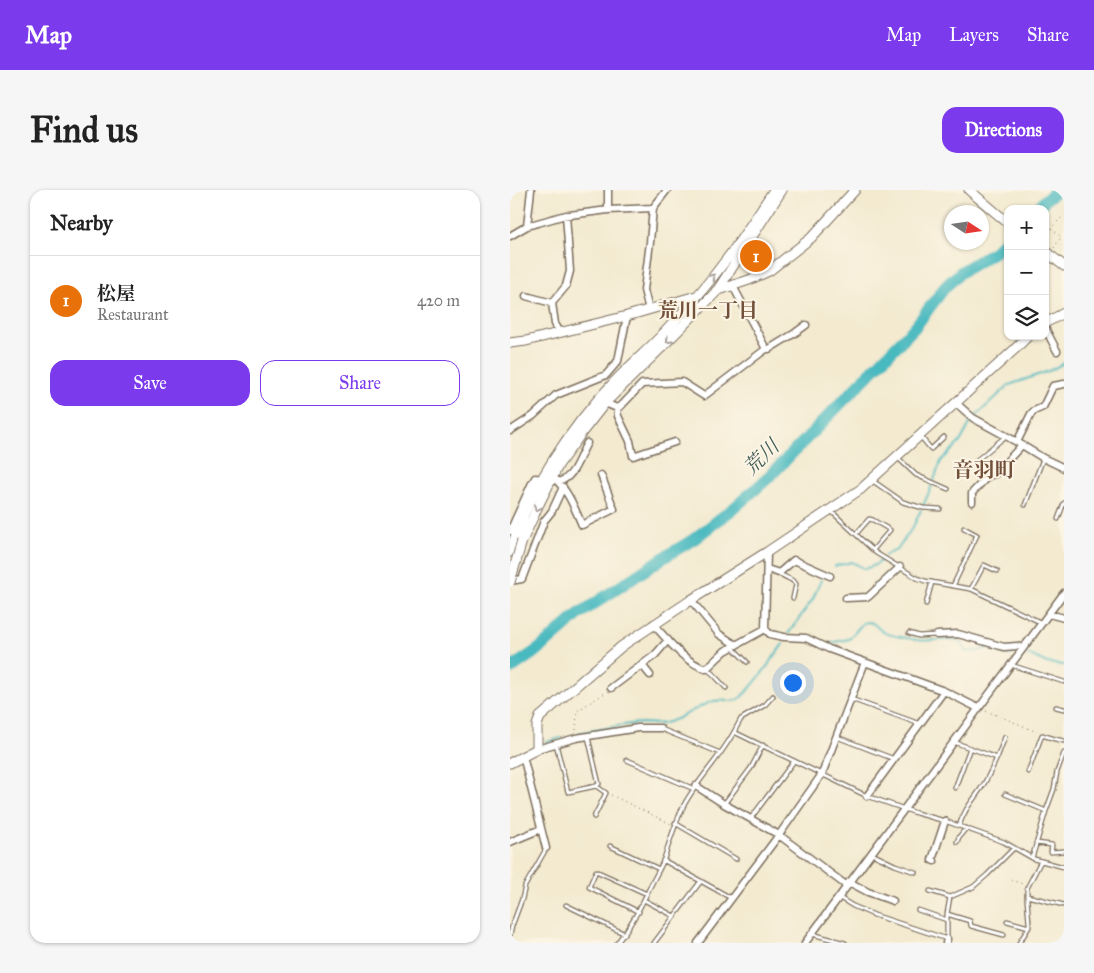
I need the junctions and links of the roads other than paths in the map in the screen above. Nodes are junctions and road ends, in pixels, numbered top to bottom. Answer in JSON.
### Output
{"nodes":[{"id":1,"x":531,"y":190,"type":"edge"},
{"id":2,"x":608,"y":190,"type":"edge"},
{"id":3,"x":667,"y":190,"type":"edge"},
{"id":4,"x":774,"y":190,"type":"edge"},
{"id":5,"x":782,"y":190,"type":"edge"},
{"id":6,"x":856,"y":190,"type":"edge"},
{"id":7,"x":971,"y":191,"type":"edge"},
{"id":8,"x":653,"y":208,"type":"junction"},
{"id":9,"x":608,"y":210,"type":"junction"},
{"id":10,"x":566,"y":215,"type":"junction"},
{"id":11,"x":1004,"y":219,"type":"edge"},
{"id":12,"x":527,"y":226,"type":"junction"},
{"id":13,"x":510,"y":228,"type":"edge"},
{"id":14,"x":517,"y":232,"type":"junction"},
{"id":15,"x":510,"y":236,"type":"edge"},
{"id":16,"x":1049,"y":254,"type":"edge"},
{"id":17,"x":1064,"y":266,"type":"edge"},
{"id":18,"x":733,"y":286,"type":"junction"},
{"id":19,"x":717,"y":291,"type":"junction"},
{"id":20,"x":526,"y":296,"type":"dead end"},
{"id":21,"x":697,"y":296,"type":"junction"},
{"id":22,"x":552,"y":303,"type":"junction"},
{"id":23,"x":648,"y":310,"type":"junction"},
{"id":24,"x":1064,"y":312,"type":"edge"},
{"id":25,"x":627,"y":316,"type":"junction"},
{"id":26,"x":1049,"y":321,"type":"edge"},
{"id":27,"x":806,"y":326,"type":"dead end"},
{"id":28,"x":560,"y":332,"type":"junction"},
{"id":29,"x":1049,"y":336,"type":"edge"},
{"id":30,"x":1024,"y":340,"type":"edge"},
{"id":31,"x":510,"y":343,"type":"edge"},
{"id":32,"x":766,"y":349,"type":"junction"},
{"id":33,"x":1057,"y":351,"type":"dead end"},
{"id":34,"x":607,"y":374,"type":"junction"},
{"id":35,"x":614,"y":382,"type":"junction"},
{"id":36,"x":1064,"y":384,"type":"edge"},
{"id":37,"x":605,"y":403,"type":"junction"},
{"id":38,"x":956,"y":403,"type":"junction"},
{"id":39,"x":617,"y":408,"type":"junction"},
{"id":40,"x":510,"y":431,"type":"edge"},
{"id":41,"x":920,"y":435,"type":"junction"},
{"id":42,"x":1006,"y":436,"type":"junction"},
{"id":43,"x":944,"y":437,"type":"dead end"},
{"id":44,"x":675,"y":442,"type":"dead end"},
{"id":45,"x":587,"y":443,"type":"dead end"},
{"id":46,"x":1020,"y":443,"type":"junction"},
{"id":47,"x":897,"y":456,"type":"junction"},
{"id":48,"x":1043,"y":458,"type":"junction"},
{"id":49,"x":1064,"y":468,"type":"edge"},
{"id":50,"x":961,"y":473,"type":"dead end"},
{"id":51,"x":600,"y":475,"type":"dead end"},
{"id":52,"x":870,"y":480,"type":"junction"},
{"id":53,"x":558,"y":482,"type":"junction"},
{"id":54,"x":948,"y":489,"type":"dead end"},
{"id":55,"x":972,"y":502,"type":"dead end"},
{"id":56,"x":1064,"y":503,"type":"edge"},
{"id":57,"x":1024,"y":505,"type":"dead end"},
{"id":58,"x":940,"y":509,"type":"dead end"},
{"id":59,"x":830,"y":510,"type":"junction"},
{"id":60,"x":1058,"y":519,"type":"dead end"},
{"id":61,"x":964,"y":528,"type":"dead end"},
{"id":62,"x":856,"y":534,"type":"junction"},
{"id":63,"x":516,"y":536,"type":"edge"},
{"id":64,"x":873,"y":550,"type":"junction"},
{"id":65,"x":510,"y":552,"type":"edge"},
{"id":66,"x":767,"y":552,"type":"junction"},
{"id":67,"x":900,"y":568,"type":"junction"},
{"id":68,"x":767,"y":569,"type":"junction"},
{"id":69,"x":997,"y":571,"type":"dead end"},
{"id":70,"x":779,"y":573,"type":"junction"},
{"id":71,"x":830,"y":576,"type":"dead end"},
{"id":72,"x":510,"y":582,"type":"edge"},
{"id":73,"x":932,"y":582,"type":"junction"},
{"id":74,"x":953,"y":586,"type":"junction"},
{"id":75,"x":971,"y":589,"type":"junction"},
{"id":76,"x":1064,"y":593,"type":"edge"},
{"id":77,"x":793,"y":598,"type":"dead end"},
{"id":78,"x":846,"y":598,"type":"dead end"},
{"id":79,"x":691,"y":600,"type":"junction"},
{"id":80,"x":926,"y":604,"type":"dead end"},
{"id":81,"x":1049,"y":614,"type":"junction"},
{"id":82,"x":1064,"y":618,"type":"edge"},
{"id":83,"x":1042,"y":623,"type":"junction"},
{"id":84,"x":654,"y":624,"type":"junction"},
{"id":85,"x":765,"y":629,"type":"junction"},
{"id":86,"x":909,"y":633,"type":"dead end"},
{"id":87,"x":937,"y":635,"type":"joint"},
{"id":88,"x":668,"y":640,"type":"junction"},
{"id":89,"x":734,"y":646,"type":"junction"},
{"id":90,"x":1021,"y":652,"type":"junction"},
{"id":91,"x":748,"y":662,"type":"dead end"},
{"id":92,"x":865,"y":662,"type":"junction"},
{"id":93,"x":642,"y":665,"type":"junction"},
{"id":94,"x":1011,"y":665,"type":"junction"},
{"id":95,"x":706,"y":669,"type":"junction"},
{"id":96,"x":650,"y":675,"type":"dead end"},
{"id":97,"x":1064,"y":682,"type":"edge"},
{"id":98,"x":611,"y":688,"type":"road end"},
{"id":99,"x":726,"y":688,"type":"dead end"},
{"id":100,"x":944,"y":691,"type":"junction"},
{"id":101,"x":773,"y":696,"type":"dead end"},
{"id":102,"x":851,"y":699,"type":"junction"},
{"id":103,"x":1056,"y":707,"type":"dead end"},
{"id":104,"x":978,"y":708,"type":"junction"},
{"id":105,"x":1064,"y":710,"type":"edge"},
{"id":106,"x":920,"y":725,"type":"junction"},
{"id":107,"x":660,"y":728,"type":"joint"},
{"id":108,"x":734,"y":732,"type":"junction"},
{"id":109,"x":588,"y":736,"type":"junction"},
{"id":110,"x":836,"y":737,"type":"junction"},
{"id":111,"x":1005,"y":737,"type":"dead end"},
{"id":112,"x":1064,"y":741,"type":"edge"},
{"id":113,"x":953,"y":742,"type":"junction"},
{"id":114,"x":556,"y":744,"type":"junction"},
{"id":115,"x":763,"y":745,"type":"junction"},
{"id":116,"x":970,"y":748,"type":"junction"},
{"id":117,"x":537,"y":749,"type":"junction"},
{"id":118,"x":720,"y":753,"type":"junction"},
{"id":119,"x":1064,"y":753,"type":"edge"},
{"id":120,"x":523,"y":756,"type":"junction"},
{"id":121,"x":996,"y":758,"type":"junction"},
{"id":122,"x":895,"y":759,"type":"junction"},
{"id":123,"x":627,"y":760,"type":"dead end"},
{"id":124,"x":794,"y":761,"type":"junction"},
{"id":125,"x":1063,"y":761,"type":"edge"},
{"id":126,"x":510,"y":763,"type":"edge"},
{"id":127,"x":1028,"y":772,"type":"dead end"},
{"id":128,"x":822,"y":774,"type":"junction"},
{"id":129,"x":596,"y":786,"type":"junction"},
{"id":130,"x":695,"y":787,"type":"junction"},
{"id":131,"x":955,"y":788,"type":"dead end"},
{"id":132,"x":1005,"y":794,"type":"dead end"},
{"id":133,"x":867,"y":796,"type":"junction"},
{"id":134,"x":724,"y":804,"type":"junction"},
{"id":135,"x":904,"y":808,"type":"junction"},
{"id":136,"x":1046,"y":811,"type":"junction"},
{"id":137,"x":594,"y":817,"type":"dead end"},
{"id":138,"x":751,"y":819,"type":"junction"},
{"id":139,"x":945,"y":821,"type":"junction"},
{"id":140,"x":675,"y":824,"type":"junction"},
{"id":141,"x":960,"y":826,"type":"junction"},
{"id":142,"x":966,"y":828,"type":"junction"},
{"id":143,"x":541,"y":829,"type":"junction"},
{"id":144,"x":780,"y":835,"type":"junction"},
{"id":145,"x":510,"y":841,"type":"edge"},
{"id":146,"x":957,"y":842,"type":"dead end"},
{"id":147,"x":1036,"y":843,"type":"junction"},
{"id":148,"x":610,"y":846,"type":"dead end"},
{"id":149,"x":546,"y":848,"type":"joint"},
{"id":150,"x":1014,"y":848,"type":"junction"},
{"id":151,"x":1064,"y":850,"type":"edge"},
{"id":152,"x":871,"y":854,"type":"junction"},
{"id":153,"x":736,"y":858,"type":"dead end"},
{"id":154,"x":1032,"y":858,"type":"junction"},
{"id":155,"x":663,"y":860,"type":"junction"},
{"id":156,"x":934,"y":861,"type":"dead end"},
{"id":157,"x":1041,"y":861,"type":"junction"},
{"id":158,"x":1064,"y":867,"type":"edge"},
{"id":159,"x":659,"y":869,"type":"junction"},
{"id":160,"x":915,"y":872,"type":"dead end"},
{"id":161,"x":701,"y":881,"type":"junction"},
{"id":162,"x":848,"y":884,"type":"junction"},
{"id":163,"x":930,"y":891,"type":"dead end"},
{"id":164,"x":647,"y":894,"type":"junction"},
{"id":165,"x":1027,"y":896,"type":"junction"},
{"id":166,"x":838,"y":897,"type":"junction"},
{"id":167,"x":950,"y":897,"type":"junction"},
{"id":168,"x":731,"y":898,"type":"junction"},
{"id":169,"x":644,"y":900,"type":"junction"},
{"id":170,"x":892,"y":901,"type":"dead end"},
{"id":171,"x":566,"y":905,"type":"dead end"},
{"id":172,"x":1064,"y":905,"type":"edge"},
{"id":173,"x":918,"y":910,"type":"dead end"},
{"id":174,"x":639,"y":912,"type":"junction"},
{"id":175,"x":947,"y":914,"type":"junction"},
{"id":176,"x":674,"y":916,"type":"junction"},
{"id":177,"x":947,"y":920,"type":"junction"},
{"id":178,"x":1006,"y":921,"type":"dead end"},
{"id":179,"x":1029,"y":927,"type":"junction"},
{"id":180,"x":624,"y":934,"type":"junction"},
{"id":181,"x":812,"y":934,"type":"junction"},
{"id":182,"x":510,"y":936,"type":"edge"},
{"id":183,"x":1004,"y":936,"type":"dead end"},
{"id":184,"x":947,"y":941,"type":"edge"},
{"id":185,"x":617,"y":943,"type":"edge"},
{"id":186,"x":654,"y":943,"type":"edge"},
{"id":187,"x":698,"y":943,"type":"edge"},
{"id":188,"x":805,"y":943,"type":"edge"},
{"id":189,"x":846,"y":943,"type":"edge"},
{"id":190,"x":1019,"y":943,"type":"edge"}],
"edges":[{"from":1,"to":12,"type":"street"},
{"from":2,"to":9,"type":"street"},
{"from":3,"to":8,"type":"street"},
{"from":21,"to":4,"type":"street","one_way":true},
{"from":5,"to":19,"type":"street"},
{"from":6,"to":18,"type":"street"},
{"from":7,"to":11,"type":"street"},
{"from":8,"to":9,"type":"street"},
{"from":8,"to":23,"type":"street"},
{"from":9,"to":10,"type":"street"},
{"from":10,"to":12,"type":"street"},
{"from":10,"to":22,"type":"street"},
{"from":12,"to":14,"type":"street"},
{"from":13,"to":14,"type":"street"},
{"from":14,"to":15,"type":"street"},
{"from":16,"to":17,"type":"street"},
{"from":18,"to":19,"type":"street"},
{"from":18,"to":32,"type":"street"},
{"from":19,"to":21,"type":"street"},
{"from":19,"to":37,"type":"street","one_way":true},
{"from":20,"to":22,"type":"street"},
{"from":21,"to":23,"type":"street"},
{"from":21,"to":35,"type":"street"},
{"from":22,"to":28,"type":"street"},
{"from":23,"to":25,"type":"street"},
{"from":24,"to":26,"type":"street"},
{"from":25,"to":28,"type":"street"},
{"from":25,"to":34,"type":"street"},
{"from":27,"to":32,"type":"street"},
{"from":28,"to":31,"type":"street"},
{"from":29,"to":33,"type":"street"},
{"from":30,"to":38,"type":"street"},
{"from":32,"to":39,"type":"street"},
{"from":34,"to":35,"type":"street"},
{"from":34,"to":40,"type":"street"},
{"from":35,"to":63,"type":"street"},
{"from":36,"to":46,"type":"street"},
{"from":37,"to":39,"type":"street"},
{"from":37,"to":53,"type":"street"},
{"from":38,"to":41,"type":"street"},
{"from":38,"to":42,"type":"street"},
{"from":39,"to":44,"type":"street"},
{"from":41,"to":43,"type":"lane"},
{"from":41,"to":47,"type":"street"},
{"from":42,"to":46,"type":"street"},
{"from":42,"to":50,"type":"lane"},
{"from":45,"to":53,"type":"street"},
{"from":46,"to":48,"type":"street"},
{"from":46,"to":55,"type":"street"},
{"from":47,"to":52,"type":"street"},
{"from":47,"to":54,"type":"lane"},
{"from":48,"to":49,"type":"street"},
{"from":48,"to":57,"type":"lane"},
{"from":51,"to":53,"type":"street"},
{"from":52,"to":58,"type":"lane"},
{"from":52,"to":59,"type":"street"},
{"from":53,"to":63,"type":"street","one_way":true},
{"from":53,"to":72,"type":"street"},
{"from":56,"to":60,"type":"lane"},
{"from":59,"to":62,"type":"lane"},
{"from":59,"to":66,"type":"street"},
{"from":61,"to":74,"type":"lane"},
{"from":62,"to":64,"type":"lane"},
{"from":62,"to":64,"type":"lane"},
{"from":63,"to":65,"type":"street"},
{"from":63,"to":72,"type":"street","bridge":true},
{"from":64,"to":67,"type":"lane"},
{"from":66,"to":68,"type":"street"},
{"from":66,"to":79,"type":"street"},
{"from":67,"to":73,"type":"lane"},
{"from":67,"to":78,"type":"street"},
{"from":68,"to":70,"type":"street"},
{"from":68,"to":85,"type":"street"},
{"from":69,"to":75,"type":"lane"},
{"from":70,"to":71,"type":"street"},
{"from":70,"to":77,"type":"lane"},
{"from":73,"to":74,"type":"lane"},
{"from":73,"to":80,"type":"lane"},
{"from":74,"to":75,"type":"lane"},
{"from":75,"to":83,"type":"lane"},
{"from":76,"to":81,"type":"street"},
{"from":79,"to":84,"type":"street"},
{"from":79,"to":89,"type":"street"},
{"from":81,"to":82,"type":"street"},
{"from":81,"to":83,"type":"street"},
{"from":83,"to":90,"type":"street"},
{"from":84,"to":88,"type":"street"},
{"from":84,"to":117,"type":"street"},
{"from":85,"to":89,"type":"street"},
{"from":85,"to":92,"type":"street"},
{"from":86,"to":87,"type":"lane"},
{"from":87,"to":90,"type":"street"},
{"from":88,"to":93,"type":"street"},
{"from":88,"to":95,"type":"street"},
{"from":89,"to":91,"type":"lane"},
{"from":89,"to":95,"type":"street"},
{"from":90,"to":94,"type":"street"},
{"from":92,"to":100,"type":"street"},
{"from":92,"to":102,"type":"street"},
{"from":93,"to":96,"type":"street"},
{"from":93,"to":98,"type":"street"},
{"from":94,"to":97,"type":"lane"},
{"from":94,"to":104,"type":"street"},
{"from":95,"to":99,"type":"lane"},
{"from":100,"to":104,"type":"street"},
{"from":100,"to":106,"type":"street"},
{"from":101,"to":108,"type":"lane"},
{"from":102,"to":106,"type":"lane"},
{"from":102,"to":110,"type":"street"},
{"from":103,"to":105,"type":"lane"},
{"from":104,"to":113,"type":"street"},
{"from":106,"to":122,"type":"street"},
{"from":107,"to":109,"type":"street"},
{"from":107,"to":118,"type":"lane"},
{"from":108,"to":115,"type":"lane"},
{"from":108,"to":118,"type":"lane"},
{"from":109,"to":114,"type":"street"},
{"from":109,"to":129,"type":"lane"},
{"from":110,"to":122,"type":"lane"},
{"from":110,"to":128,"type":"street"},
{"from":111,"to":121,"type":"lane"},
{"from":112,"to":127,"type":"lane"},
{"from":113,"to":116,"type":"lane"},
{"from":113,"to":135,"type":"street"},
{"from":114,"to":117,"type":"street"},
{"from":114,"to":129,"type":"lane"},
{"from":115,"to":124,"type":"lane"},
{"from":115,"to":134,"type":"lane"},
{"from":116,"to":121,"type":"lane"},
{"from":116,"to":131,"type":"lane"},
{"from":117,"to":120,"type":"street"},
{"from":118,"to":130,"type":"lane"},
{"from":119,"to":125,"type":"lane"},
{"from":120,"to":126,"type":"street"},
{"from":120,"to":143,"type":"street"},
{"from":121,"to":141,"type":"lane"},
{"from":122,"to":133,"type":"street"},
{"from":123,"to":130,"type":"lane"},
{"from":124,"to":128,"type":"lane"},
{"from":124,"to":138,"type":"lane"},
{"from":125,"to":136,"type":"lane"},
{"from":128,"to":133,"type":"lane"},
{"from":128,"to":144,"type":"street"},
{"from":129,"to":137,"type":"lane"},
{"from":130,"to":134,"type":"street"},
{"from":130,"to":140,"type":"lane"},
{"from":132,"to":136,"type":"lane"},
{"from":133,"to":135,"type":"lane"},
{"from":134,"to":138,"type":"street"},
{"from":135,"to":139,"type":"lane"},
{"from":135,"to":152,"type":"street"},
{"from":136,"to":147,"type":"lane"},
{"from":138,"to":144,"type":"street"},
{"from":139,"to":141,"type":"lane"},
{"from":139,"to":156,"type":"street"},
{"from":140,"to":153,"type":"lane"},
{"from":140,"to":155,"type":"lane"},
{"from":141,"to":142,"type":"lane"},
{"from":142,"to":146,"type":"lane"},
{"from":142,"to":150,"type":"lane"},
{"from":143,"to":145,"type":"street"},
{"from":143,"to":149,"type":"street"},
{"from":144,"to":162,"type":"street"},
{"from":144,"to":168,"type":"street"},
{"from":147,"to":151,"type":"lane"},
{"from":147,"to":154,"type":"lane"},
{"from":148,"to":159,"type":"lane"},
{"from":149,"to":182,"type":"lane"},
{"from":150,"to":154,"type":"lane"},
{"from":150,"to":167,"type":"lane"},
{"from":152,"to":160,"type":"lane"},
{"from":152,"to":162,"type":"street"},
{"from":154,"to":157,"type":"lane"},
{"from":155,"to":159,"type":"lane"},
{"from":155,"to":161,"type":"lane"},
{"from":157,"to":158,"type":"lane"},
{"from":157,"to":165,"type":"lane"},
{"from":159,"to":164,"type":"lane"},
{"from":161,"to":168,"type":"lane"},
{"from":161,"to":176,"type":"lane"},
{"from":162,"to":166,"type":"street"},
{"from":162,"to":170,"type":"street"},
{"from":163,"to":167,"type":"lane"},
{"from":164,"to":169,"type":"lane"},
{"from":164,"to":174,"type":"lane"},
{"from":165,"to":172,"type":"lane"},
{"from":165,"to":179,"type":"lane"},
{"from":166,"to":181,"type":"street"},
{"from":166,"to":184,"type":"lane"},
{"from":167,"to":175,"type":"lane"},
{"from":168,"to":187,"type":"street"},
{"from":169,"to":174,"type":"lane"},
{"from":169,"to":176,"type":"lane"},
{"from":171,"to":180,"type":"lane"},
{"from":173,"to":177,"type":"lane"},
{"from":174,"to":180,"type":"lane"},
{"from":175,"to":177,"type":"lane"},
{"from":175,"to":183,"type":"lane"},
{"from":176,"to":186,"type":"lane"},
{"from":177,"to":184,"type":"lane"},
{"from":178,"to":179,"type":"lane"},
{"from":179,"to":190,"type":"lane"},
{"from":180,"to":185,"type":"lane"},
{"from":181,"to":188,"type":"street"},
{"from":181,"to":189,"type":"lane"}]}
